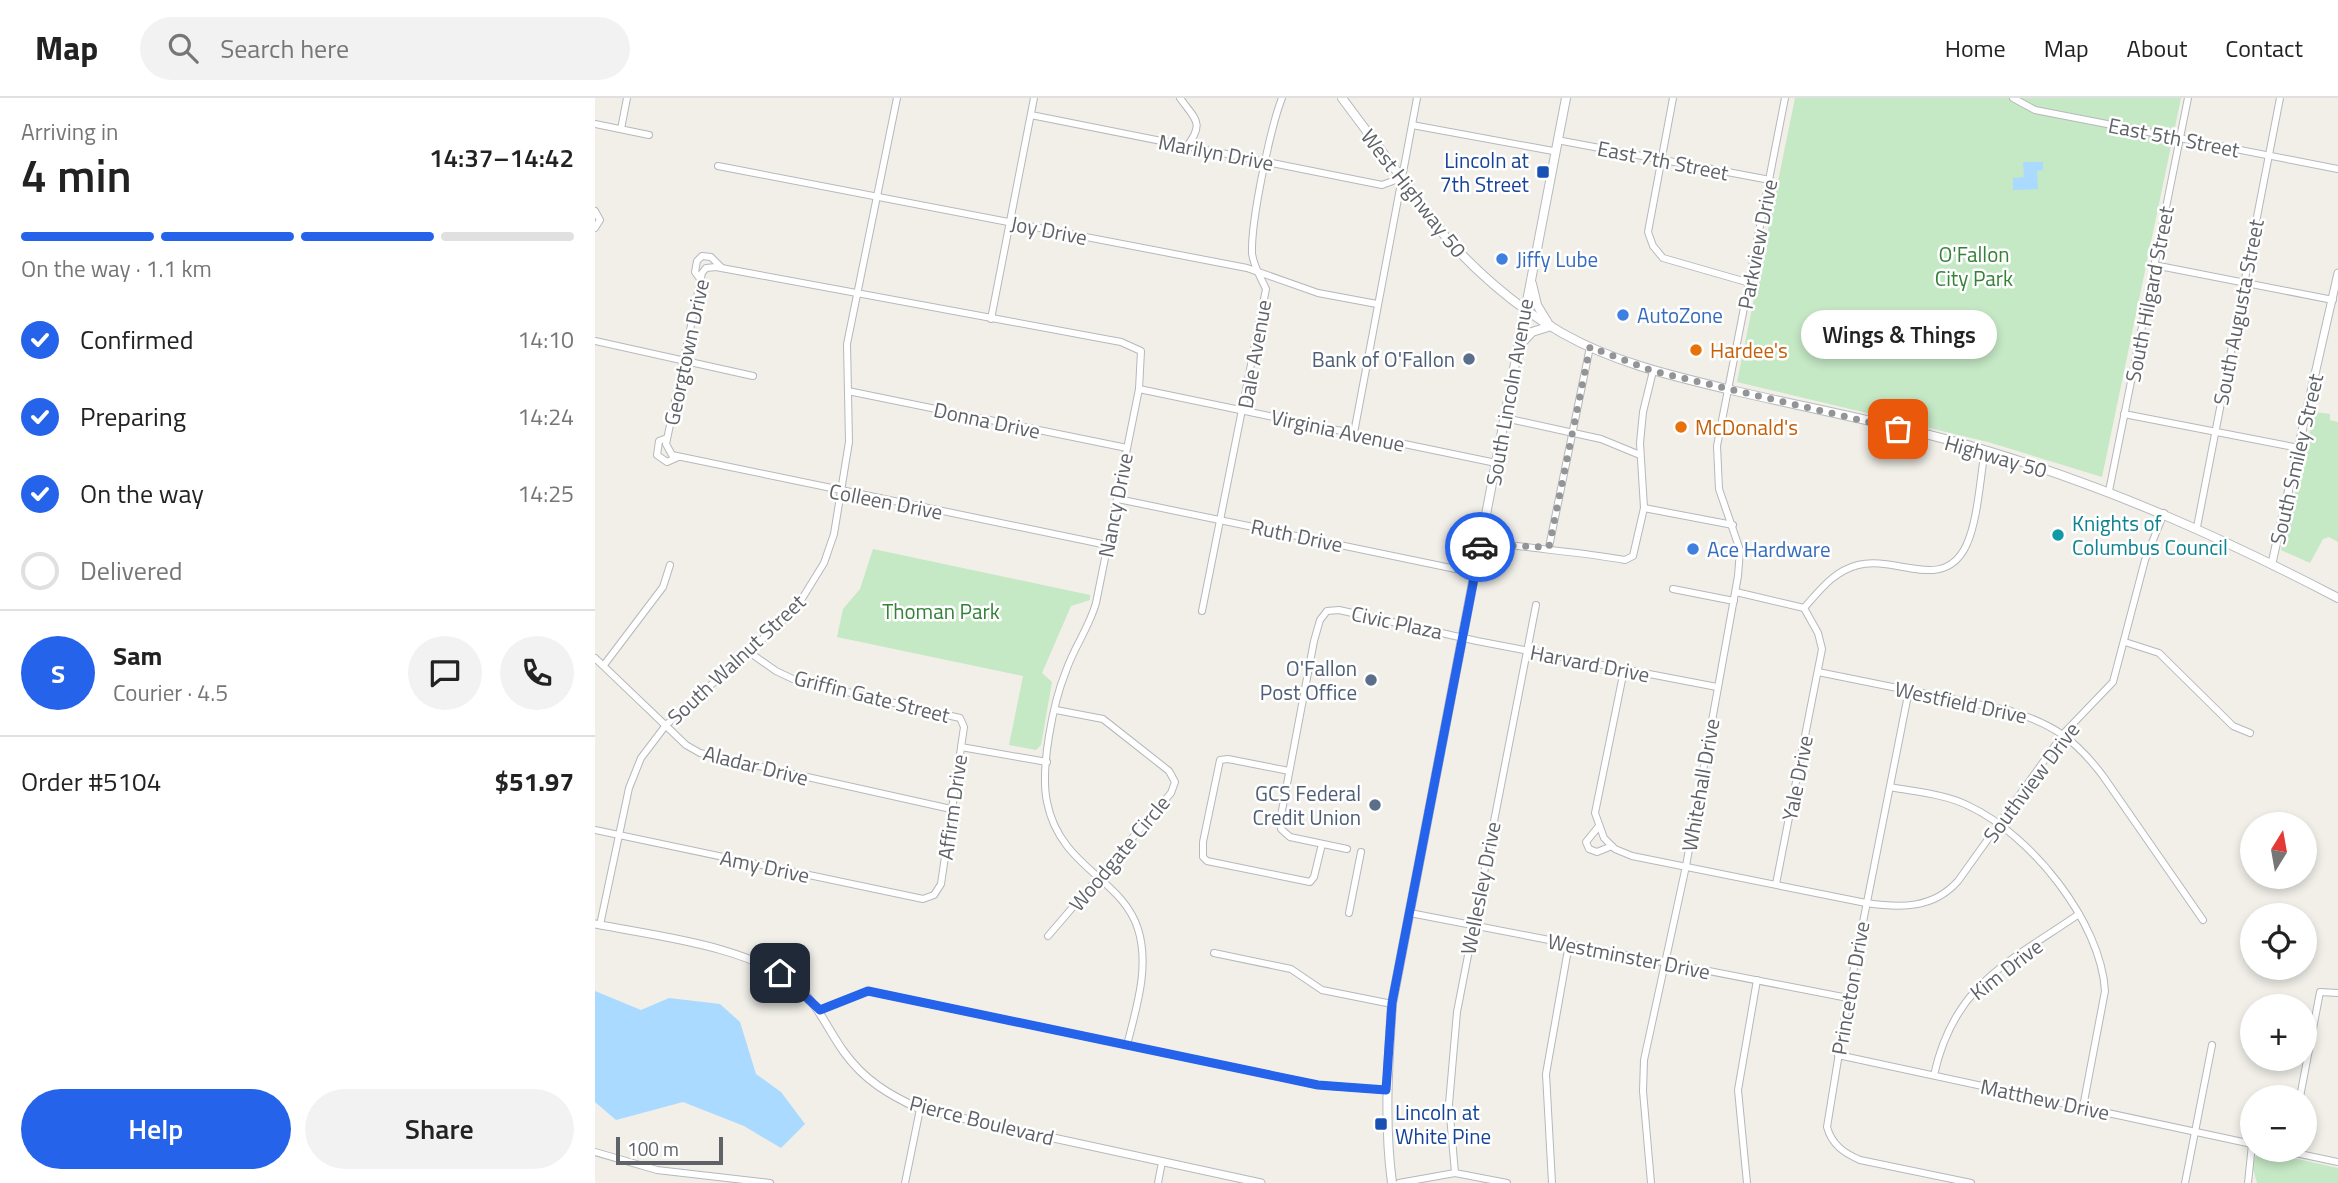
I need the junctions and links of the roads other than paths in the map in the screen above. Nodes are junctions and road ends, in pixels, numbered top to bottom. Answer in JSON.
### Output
{"nodes":[{"id":1,"x":627,"y":98,"type":"edge"},
{"id":2,"x":897,"y":98,"type":"edge"},
{"id":3,"x":1034,"y":98,"type":"edge"},
{"id":4,"x":1180,"y":98,"type":"edge"},
{"id":5,"x":1282,"y":98,"type":"edge"},
{"id":6,"x":1342,"y":98,"type":"edge"},
{"id":7,"x":1417,"y":98,"type":"edge"},
{"id":8,"x":1566,"y":98,"type":"edge"},
{"id":9,"x":1673,"y":98,"type":"edge"},
{"id":10,"x":1785,"y":98,"type":"edge"},
{"id":11,"x":2015,"y":98,"type":"edge"},
{"id":12,"x":2188,"y":98,"type":"edge"},
{"id":13,"x":2280,"y":98,"type":"edge"},
{"id":14,"x":1031,"y":115,"type":"junction"},
{"id":15,"x":595,"y":124,"type":"edge"},
{"id":16,"x":1412,"y":125,"type":"junction"},
{"id":17,"x":621,"y":129,"type":"junction"},
{"id":18,"x":649,"y":135,"type":"dead end"},
{"id":19,"x":2180,"y":138,"type":"junction"},
{"id":20,"x":1557,"y":140,"type":"junction"},
{"id":21,"x":1187,"y":146,"type":"junction"},
{"id":22,"x":1553,"y":151,"type":"junction"},
{"id":23,"x":2269,"y":156,"type":"junction"},
{"id":24,"x":1661,"y":159,"type":"junction"},
{"id":25,"x":1266,"y":162,"type":"junction"},
{"id":26,"x":718,"y":166,"type":"dead end"},
{"id":27,"x":2338,"y":169,"type":"edge"},
{"id":28,"x":1401,"y":178,"type":"junction"},
{"id":29,"x":1770,"y":180,"type":"junction"},
{"id":30,"x":877,"y":196,"type":"junction"},
{"id":31,"x":595,"y":211,"type":"edge"},
{"id":32,"x":1009,"y":222,"type":"junction"},
{"id":33,"x":595,"y":228,"type":"edge"},
{"id":34,"x":2154,"y":265,"type":"junction"},
{"id":35,"x":706,"y":268,"type":"joint"},
{"id":36,"x":722,"y":268,"type":"junction"},
{"id":37,"x":1259,"y":273,"type":"junction"},
{"id":38,"x":2338,"y":273,"type":"edge"},
{"id":39,"x":1531,"y":274,"type":"junction"},
{"id":40,"x":700,"y":279,"type":"junction"},
{"id":41,"x":1750,"y":283,"type":"junction"},
{"id":42,"x":2245,"y":283,"type":"junction"},
{"id":43,"x":858,"y":291,"type":"junction"},
{"id":44,"x":2333,"y":300,"type":"junction"},
{"id":45,"x":1377,"y":303,"type":"junction"},
{"id":46,"x":1524,"y":309,"type":"junction"},
{"id":47,"x":991,"y":319,"type":"junction"},
{"id":48,"x":1551,"y":326,"type":"junction"},
{"id":49,"x":595,"y":341,"type":"edge"},
{"id":50,"x":1590,"y":347,"type":"junction"},
{"id":51,"x":1517,"y":348,"type":"junction"},
{"id":52,"x":684,"y":361,"type":"junction"},
{"id":53,"x":1653,"y":371,"type":"junction"},
{"id":54,"x":753,"y":376,"type":"dead end"},
{"id":55,"x":1139,"y":389,"type":"junction"},
{"id":56,"x":1728,"y":389,"type":"junction"},
{"id":57,"x":848,"y":391,"type":"junction"},
{"id":58,"x":1244,"y":411,"type":"junction"},
{"id":59,"x":2125,"y":414,"type":"junction"},
{"id":60,"x":1505,"y":418,"type":"junction"},
{"id":61,"x":2214,"y":430,"type":"junction"},
{"id":62,"x":1571,"y":432,"type":"junction"},
{"id":63,"x":1354,"y":433,"type":"junction"},
{"id":64,"x":667,"y":438,"type":"junction"},
{"id":65,"x":1127,"y":448,"type":"junction"},
{"id":66,"x":2298,"y":448,"type":"junction"},
{"id":67,"x":1985,"y":450,"type":"junction"},
{"id":68,"x":667,"y":451,"type":"joint"},
{"id":69,"x":1640,"y":455,"type":"junction"},
{"id":70,"x":678,"y":457,"type":"junction"},
{"id":71,"x":1496,"y":463,"type":"junction"},
{"id":72,"x":2109,"y":491,"type":"junction"},
{"id":73,"x":839,"y":492,"type":"junction"},
{"id":74,"x":1118,"y":499,"type":"junction"},
{"id":75,"x":1644,"y":508,"type":"junction"},
{"id":76,"x":2164,"y":513,"type":"junction"},
{"id":77,"x":1220,"y":519,"type":"junction"},
{"id":78,"x":1733,"y":525,"type":"junction"},
{"id":79,"x":2197,"y":527,"type":"junction"},
{"id":80,"x":1482,"y":541,"type":"junction"},
{"id":81,"x":1107,"y":545,"type":"junction"},
{"id":82,"x":1549,"y":547,"type":"junction"},
{"id":83,"x":2272,"y":563,"type":"junction"},
{"id":84,"x":670,"y":565,"type":"dead end"},
{"id":85,"x":1475,"y":573,"type":"junction"},
{"id":86,"x":1672,"y":589,"type":"dead end"},
{"id":87,"x":1736,"y":592,"type":"junction"},
{"id":88,"x":2338,"y":598,"type":"edge"},
{"id":89,"x":1734,"y":601,"type":"junction"},
{"id":90,"x":1536,"y":605,"type":"dead end"},
{"id":91,"x":1804,"y":608,"type":"junction"},
{"id":92,"x":1202,"y":611,"type":"dead end"},
{"id":93,"x":1463,"y":636,"type":"junction"},
{"id":94,"x":2125,"y":642,"type":"junction"},
{"id":95,"x":1527,"y":650,"type":"junction"},
{"id":96,"x":749,"y":652,"type":"junction"},
{"id":97,"x":595,"y":658,"type":"edge"},
{"id":98,"x":604,"y":665,"type":"junction"},
{"id":99,"x":1624,"y":670,"type":"junction"},
{"id":100,"x":1818,"y":672,"type":"junction"},
{"id":101,"x":1717,"y":687,"type":"junction"},
{"id":102,"x":1909,"y":690,"type":"junction"},
{"id":103,"x":1056,"y":710,"type":"junction"},
{"id":104,"x":960,"y":718,"type":"joint"},
{"id":105,"x":666,"y":725,"type":"junction"},
{"id":106,"x":2064,"y":733,"type":"junction"},
{"id":107,"x":2250,"y":733,"type":"dead end"},
{"id":108,"x":961,"y":747,"type":"junction"},
{"id":109,"x":1047,"y":762,"type":"junction"},
{"id":110,"x":1289,"y":771,"type":"junction"},
{"id":111,"x":1890,"y":787,"type":"junction"},
{"id":112,"x":950,"y":809,"type":"junction"},
{"id":113,"x":2000,"y":823,"type":"junction"},
{"id":114,"x":1599,"y":826,"type":"junction"},
{"id":115,"x":595,"y":830,"type":"edge"},
{"id":116,"x":619,"y":835,"type":"junction"},
{"id":117,"x":1322,"y":844,"type":"junction"},
{"id":118,"x":1612,"y":846,"type":"junction"},
{"id":119,"x":1347,"y":849,"type":"dead end"},
{"id":120,"x":1361,"y":852,"type":"dead end"},
{"id":121,"x":1686,"y":866,"type":"junction"},
{"id":122,"x":1098,"y":879,"type":"junction"},
{"id":123,"x":1776,"y":884,"type":"junction"},
{"id":124,"x":934,"y":895,"type":"joint"},
{"id":125,"x":1866,"y":903,"type":"junction"},
{"id":126,"x":1349,"y":913,"type":"dead end"},
{"id":127,"x":1410,"y":913,"type":"junction"},
{"id":128,"x":2079,"y":914,"type":"junction"},
{"id":129,"x":2203,"y":920,"type":"dead end"},
{"id":130,"x":598,"y":924,"type":"edge"},
{"id":131,"x":1472,"y":925,"type":"junction"},
{"id":132,"x":1048,"y":936,"type":"dead end"},
{"id":133,"x":1569,"y":944,"type":"junction"},
{"id":134,"x":1214,"y":953,"type":"dead end"},
{"id":135,"x":1667,"y":963,"type":"junction"},
{"id":136,"x":1758,"y":980,"type":"junction"},
{"id":137,"x":2338,"y":993,"type":"edge"},
{"id":138,"x":1848,"y":998,"type":"junction"},
{"id":139,"x":1392,"y":1003,"type":"junction"},
{"id":140,"x":820,"y":1010,"type":"junction"},
{"id":141,"x":1127,"y":1045,"type":"junction"},
{"id":142,"x":2212,"y":1045,"type":"dead end"},
{"id":143,"x":1838,"y":1055,"type":"junction"},
{"id":144,"x":1934,"y":1075,"type":"junction"},
{"id":145,"x":2302,"y":1085,"type":"edge"},
{"id":146,"x":1386,"y":1090,"type":"junction"},
{"id":147,"x":2083,"y":1107,"type":"junction"},
{"id":148,"x":920,"y":1110,"type":"junction"},
{"id":149,"x":2195,"y":1131,"type":"junction"},
{"id":150,"x":2240,"y":1141,"type":"edge"},
{"id":151,"x":595,"y":1152,"type":"edge"},
{"id":152,"x":2317,"y":1157,"type":"edge"},
{"id":153,"x":1162,"y":1162,"type":"junction"},
{"id":154,"x":2250,"y":1162,"type":"edge"},
{"id":155,"x":2338,"y":1162,"type":"edge"},
{"id":156,"x":1455,"y":1172,"type":"junction"},
{"id":157,"x":770,"y":1183,"type":"edge"},
{"id":158,"x":905,"y":1183,"type":"edge"},
{"id":159,"x":1158,"y":1183,"type":"edge"},
{"id":160,"x":1261,"y":1183,"type":"edge"},
{"id":161,"x":1392,"y":1183,"type":"edge"},
{"id":162,"x":1399,"y":1183,"type":"edge"},
{"id":163,"x":1507,"y":1183,"type":"edge"},
{"id":164,"x":1552,"y":1183,"type":"edge"},
{"id":165,"x":1651,"y":1183,"type":"edge"},
{"id":166,"x":1747,"y":1183,"type":"edge"},
{"id":167,"x":1971,"y":1183,"type":"edge"},
{"id":168,"x":2185,"y":1183,"type":"edge"},
{"id":169,"x":2248,"y":1183,"type":"edge"}],
"edges":[{"from":1,"to":17,"type":"street"},
{"from":2,"to":30,"type":"street","name":"South Walnut Street"},
{"from":3,"to":14,"type":"street"},
{"from":4,"to":21,"type":"street"},
{"from":5,"to":25,"type":"street","name":"Dale Avenue"},
{"from":6,"to":28,"type":"main road","name":"West Highway 50"},
{"from":7,"to":16,"type":"street"},
{"from":8,"to":20,"type":"main road","name":"South Lincoln Avenue"},
{"from":9,"to":24,"type":"street"},
{"from":10,"to":29,"type":"street","name":"Parkview Drive"},
{"from":11,"to":19,"type":"street","name":"East 5th Street"},
{"from":12,"to":19,"type":"street","name":"South Hilgard Street"},
{"from":13,"to":23,"type":"street","name":"South Augusta Street"},
{"from":14,"to":21,"type":"street","name":"Marilyn Drive"},
{"from":14,"to":32,"type":"street"},
{"from":15,"to":17,"type":"street"},
{"from":16,"to":22,"type":"street"},
{"from":16,"to":28,"type":"street"},
{"from":17,"to":18,"type":"street"},
{"from":19,"to":23,"type":"street","name":"East 5th Street"},
{"from":19,"to":34,"type":"street","name":"South Hilgard Street"},
{"from":20,"to":22,"type":"main road","name":"South Lincoln Avenue"},
{"from":20,"to":24,"type":"street","name":"East 7th Street"},
{"from":21,"to":25,"type":"street","name":"Marilyn Drive"},
{"from":22,"to":39,"type":"main road","name":"South Lincoln Avenue"},
{"from":23,"to":27,"type":"street","name":"East 5th Street"},
{"from":23,"to":42,"type":"street","name":"South Augusta Street"},
{"from":24,"to":29,"type":"street","name":"East 7th Street"},
{"from":24,"to":41,"type":"street"},
{"from":25,"to":28,"type":"street","name":"Marilyn Drive"},
{"from":25,"to":37,"type":"street","name":"Dale Avenue"},
{"from":26,"to":30,"type":"street","name":"Joy Drive"},
{"from":28,"to":45,"type":"street"},
{"from":28,"to":46,"type":"main road","name":"West Highway 50"},
{"from":29,"to":41,"type":"street","name":"Parkview Drive"},
{"from":30,"to":32,"type":"street","name":"Joy Drive"},
{"from":30,"to":43,"type":"street","name":"South Walnut Street"},
{"from":31,"to":33,"type":"street"},
{"from":32,"to":37,"type":"street","name":"Joy Drive"},
{"from":32,"to":47,"type":"street"},
{"from":34,"to":42,"type":"street"},
{"from":34,"to":59,"type":"street","name":"South Hilgard Street"},
{"from":35,"to":36,"type":"street","name":"Nancy Drive"},
{"from":35,"to":40,"type":"street","name":"Georgtown Drive"},
{"from":36,"to":40,"type":"street","name":"Nancy Drive"},
{"from":36,"to":43,"type":"street","name":"Nancy Drive"},
{"from":37,"to":45,"type":"street","name":"Joy Drive"},
{"from":37,"to":58,"type":"street","name":"Dale Avenue"},
{"from":38,"to":44,"type":"street","name":"South Smiley Street"},
{"from":39,"to":46,"type":"main road","name":"South Lincoln Avenue"},
{"from":39,"to":48,"type":"main road"},
{"from":40,"to":52,"type":"street","name":"Georgtown Drive"},
{"from":41,"to":56,"type":"street","name":"Parkview Drive"},
{"from":42,"to":44,"type":"street"},
{"from":42,"to":61,"type":"street","name":"South Augusta Street"},
{"from":43,"to":47,"type":"street","name":"Nancy Drive"},
{"from":43,"to":57,"type":"street","name":"South Walnut Street"},
{"from":44,"to":66,"type":"street","name":"South Smiley Street"},
{"from":45,"to":63,"type":"street"},
{"from":46,"to":48,"type":"main road","name":"Highway 50"},
{"from":46,"to":51,"type":"main road","name":"South Lincoln Avenue"},
{"from":47,"to":55,"type":"street","name":"Nancy Drive"},
{"from":48,"to":50,"type":"main road","name":"Highway 50"},
{"from":48,"to":51,"type":"main road"},
{"from":49,"to":52,"type":"street"},
{"from":50,"to":53,"type":"main road","name":"Highway 50"},
{"from":50,"to":62,"type":"street"},
{"from":51,"to":60,"type":"main road","name":"South Lincoln Avenue"},
{"from":52,"to":54,"type":"street"},
{"from":52,"to":64,"type":"street","name":"Georgtown Drive"},
{"from":53,"to":56,"type":"main road","name":"Highway 50"},
{"from":53,"to":69,"type":"street"},
{"from":55,"to":58,"type":"street","name":"Virginia Avenue"},
{"from":55,"to":65,"type":"street","name":"Nancy Drive"},
{"from":56,"to":67,"type":"main road","name":"Highway 50"},
{"from":56,"to":78,"type":"street","name":"Whitehall Drive"},
{"from":57,"to":65,"type":"street","name":"Donna Drive"},
{"from":57,"to":73,"type":"street","name":"South Walnut Street"},
{"from":58,"to":63,"type":"street","name":"Virginia Avenue"},
{"from":58,"to":77,"type":"street","name":"Dale Avenue"},
{"from":59,"to":61,"type":"street"},
{"from":59,"to":72,"type":"street","name":"South Hilgard Street"},
{"from":60,"to":62,"type":"street"},
{"from":60,"to":71,"type":"main road","name":"South Lincoln Avenue"},
{"from":61,"to":66,"type":"street"},
{"from":61,"to":79,"type":"street","name":"South Augusta Street"},
{"from":62,"to":69,"type":"street"},
{"from":62,"to":82,"type":"street"},
{"from":63,"to":71,"type":"street","name":"Virginia Avenue"},
{"from":64,"to":68,"type":"street","name":"Georgtown Drive"},
{"from":64,"to":70,"type":"street","name":"Georgtown Drive"},
{"from":65,"to":74,"type":"street","name":"Nancy Drive"},
{"from":66,"to":83,"type":"street","name":"South Smiley Street"},
{"from":67,"to":72,"type":"main road","name":"Highway 50"},
{"from":67,"to":91,"type":"street"},
{"from":68,"to":70,"type":"street","name":"Colleen Drive"},
{"from":69,"to":75,"type":"street"},
{"from":70,"to":73,"type":"street","name":"Colleen Drive"},
{"from":71,"to":80,"type":"main road","name":"South Lincoln Avenue"},
{"from":72,"to":76,"type":"main road","name":"Highway 50"},
{"from":73,"to":81,"type":"street","name":"Colleen Drive"},
{"from":73,"to":96,"type":"street","name":"South Walnut Street"},
{"from":74,"to":77,"type":"street","name":"Ruth Drive"},
{"from":74,"to":81,"type":"street","name":"Nancy Drive"},
{"from":75,"to":78,"type":"street"},
{"from":75,"to":82,"type":"street"},
{"from":76,"to":79,"type":"main road","name":"Highway 50"},
{"from":76,"to":94,"type":"street","name":"Southview Drive"},
{"from":77,"to":85,"type":"street","name":"Ruth Drive"},
{"from":77,"to":92,"type":"street","name":"Dale Avenue"},
{"from":78,"to":87,"type":"street","name":"Whitehall Drive"},
{"from":79,"to":83,"type":"main road","name":"Highway 50"},
{"from":80,"to":82,"type":"street"},
{"from":80,"to":85,"type":"main road","name":"South Lincoln Avenue"},
{"from":81,"to":103,"type":"street","name":"Nancy Drive"},
{"from":83,"to":88,"type":"main road","name":"Highway 50"},
{"from":84,"to":98,"type":"street"},
{"from":85,"to":93,"type":"main road","name":"South Lincoln Avenue"},
{"from":86,"to":89,"type":"street"},
{"from":87,"to":89,"type":"street","name":"Whitehall Drive"},
{"from":87,"to":91,"type":"street"},
{"from":89,"to":101,"type":"street","name":"Whitehall Drive"},
{"from":90,"to":95,"type":"street","name":"Wellesley Drive"},
{"from":91,"to":100,"type":"street"},
{"from":93,"to":95,"type":"street","name":"Harvard Drive"},
{"from":93,"to":110,"type":"street","name":"Civic Plaza"},
{"from":93,"to":127,"type":"main road","name":"South Lincoln Avenue"},
{"from":94,"to":106,"type":"street","name":"Southview Drive"},
{"from":94,"to":107,"type":"street"},
{"from":95,"to":99,"type":"street","name":"Harvard Drive"},
{"from":95,"to":131,"type":"street","name":"Wellesley Drive"},
{"from":96,"to":104,"type":"street","name":"Griffin Gate Street"},
{"from":96,"to":105,"type":"street","name":"South Walnut Street"},
{"from":97,"to":98,"type":"street","name":"Aladar Drive"},
{"from":98,"to":105,"type":"street","name":"Aladar Drive"},
{"from":99,"to":101,"type":"street","name":"Harvard Drive"},
{"from":99,"to":114,"type":"street"},
{"from":100,"to":102,"type":"street","name":"Westfield Drive"},
{"from":100,"to":123,"type":"street","name":"Yale Drive"},
{"from":101,"to":121,"type":"street","name":"Whitehall Drive"},
{"from":102,"to":106,"type":"street","name":"Westfield Drive"},
{"from":102,"to":111,"type":"street","name":"Princeton Drive"},
{"from":103,"to":109,"type":"street","name":"Nancy Drive"},
{"from":103,"to":122,"type":"street","name":"Woodgate Circle"},
{"from":104,"to":108,"type":"street","name":"Affirm Drive"},
{"from":105,"to":112,"type":"street","name":"Aladar Drive"},
{"from":105,"to":116,"type":"street","name":"South Walnut Street"},
{"from":106,"to":113,"type":"street","name":"Southview Drive"},
{"from":106,"to":129,"type":"street","name":"Westfield Drive"},
{"from":108,"to":109,"type":"street"},
{"from":108,"to":112,"type":"street","name":"Affirm Drive"},
{"from":109,"to":122,"type":"street","name":"Nancy Drive"},
{"from":110,"to":117,"type":"street"},
{"from":110,"to":117,"type":"street"},
{"from":111,"to":113,"type":"street"},
{"from":111,"to":125,"type":"street","name":"Princeton Drive"},
{"from":112,"to":124,"type":"street","name":"Affirm Drive"},
{"from":113,"to":125,"type":"street","name":"Southview Drive"},
{"from":113,"to":128,"type":"street"},
{"from":114,"to":118,"type":"street"},
{"from":114,"to":118,"type":"street","name":"Southview Drive"},
{"from":115,"to":116,"type":"street","name":"Amy Drive"},
{"from":116,"to":124,"type":"street","name":"Amy Drive"},
{"from":116,"to":130,"type":"street","name":"South Walnut Street"},
{"from":117,"to":119,"type":"street"},
{"from":118,"to":121,"type":"street","name":"Southview Drive"},
{"from":120,"to":126,"type":"street"},
{"from":121,"to":123,"type":"street","name":"Southview Drive"},
{"from":121,"to":135,"type":"street","name":"Whitehall Drive"},
{"from":122,"to":132,"type":"street","name":"Woodgate Circle"},
{"from":122,"to":141,"type":"street","name":"Nancy Drive"},
{"from":123,"to":125,"type":"street","name":"Southview Drive"},
{"from":125,"to":138,"type":"street","name":"Princeton Drive"},
{"from":127,"to":131,"type":"street","name":"Westminster Drive"},
{"from":127,"to":139,"type":"main road","name":"South Lincoln Avenue"},
{"from":128,"to":144,"type":"street","name":"Kim Drive"},
{"from":128,"to":147,"type":"street"},
{"from":130,"to":140,"type":"street","name":"Pierce Boulevard"},
{"from":131,"to":133,"type":"street","name":"Westminster Drive"},
{"from":131,"to":156,"type":"street","name":"Wellesley Drive"},
{"from":133,"to":135,"type":"street","name":"Westminster Drive"},
{"from":133,"to":164,"type":"street"},
{"from":134,"to":139,"type":"street"},
{"from":135,"to":136,"type":"street","name":"Westminster Drive"},
{"from":135,"to":165,"type":"street","name":"Whitehall Drive"},
{"from":136,"to":138,"type":"street","name":"Westminster Drive"},
{"from":136,"to":166,"type":"street"},
{"from":137,"to":145,"type":"street"},
{"from":138,"to":143,"type":"street","name":"Princeton Drive"},
{"from":139,"to":146,"type":"main road","name":"South Lincoln Avenue"},
{"from":140,"to":141,"type":"street"},
{"from":140,"to":148,"type":"street","name":"Pierce Boulevard"},
{"from":141,"to":146,"type":"street"},
{"from":142,"to":149,"type":"street"},
{"from":143,"to":144,"type":"street","name":"Matthew Drive"},
{"from":143,"to":167,"type":"street","name":"Princeton Drive"},
{"from":144,"to":147,"type":"street","name":"Matthew Drive"},
{"from":146,"to":161,"type":"main road","name":"South Lincoln Avenue"},
{"from":147,"to":149,"type":"street","name":"Matthew Drive"},
{"from":148,"to":153,"type":"street","name":"Pierce Boulevard"},
{"from":148,"to":158,"type":"street"},
{"from":149,"to":150,"type":"street","name":"Matthew Drive"},
{"from":149,"to":168,"type":"street"},
{"from":151,"to":157,"type":"street"},
{"from":152,"to":155,"type":"street"},
{"from":153,"to":159,"type":"street"},
{"from":153,"to":160,"type":"street","name":"Pierce Boulevard"},
{"from":154,"to":169,"type":"street"},
{"from":156,"to":162,"type":"street"},
{"from":156,"to":163,"type":"street"}]}
